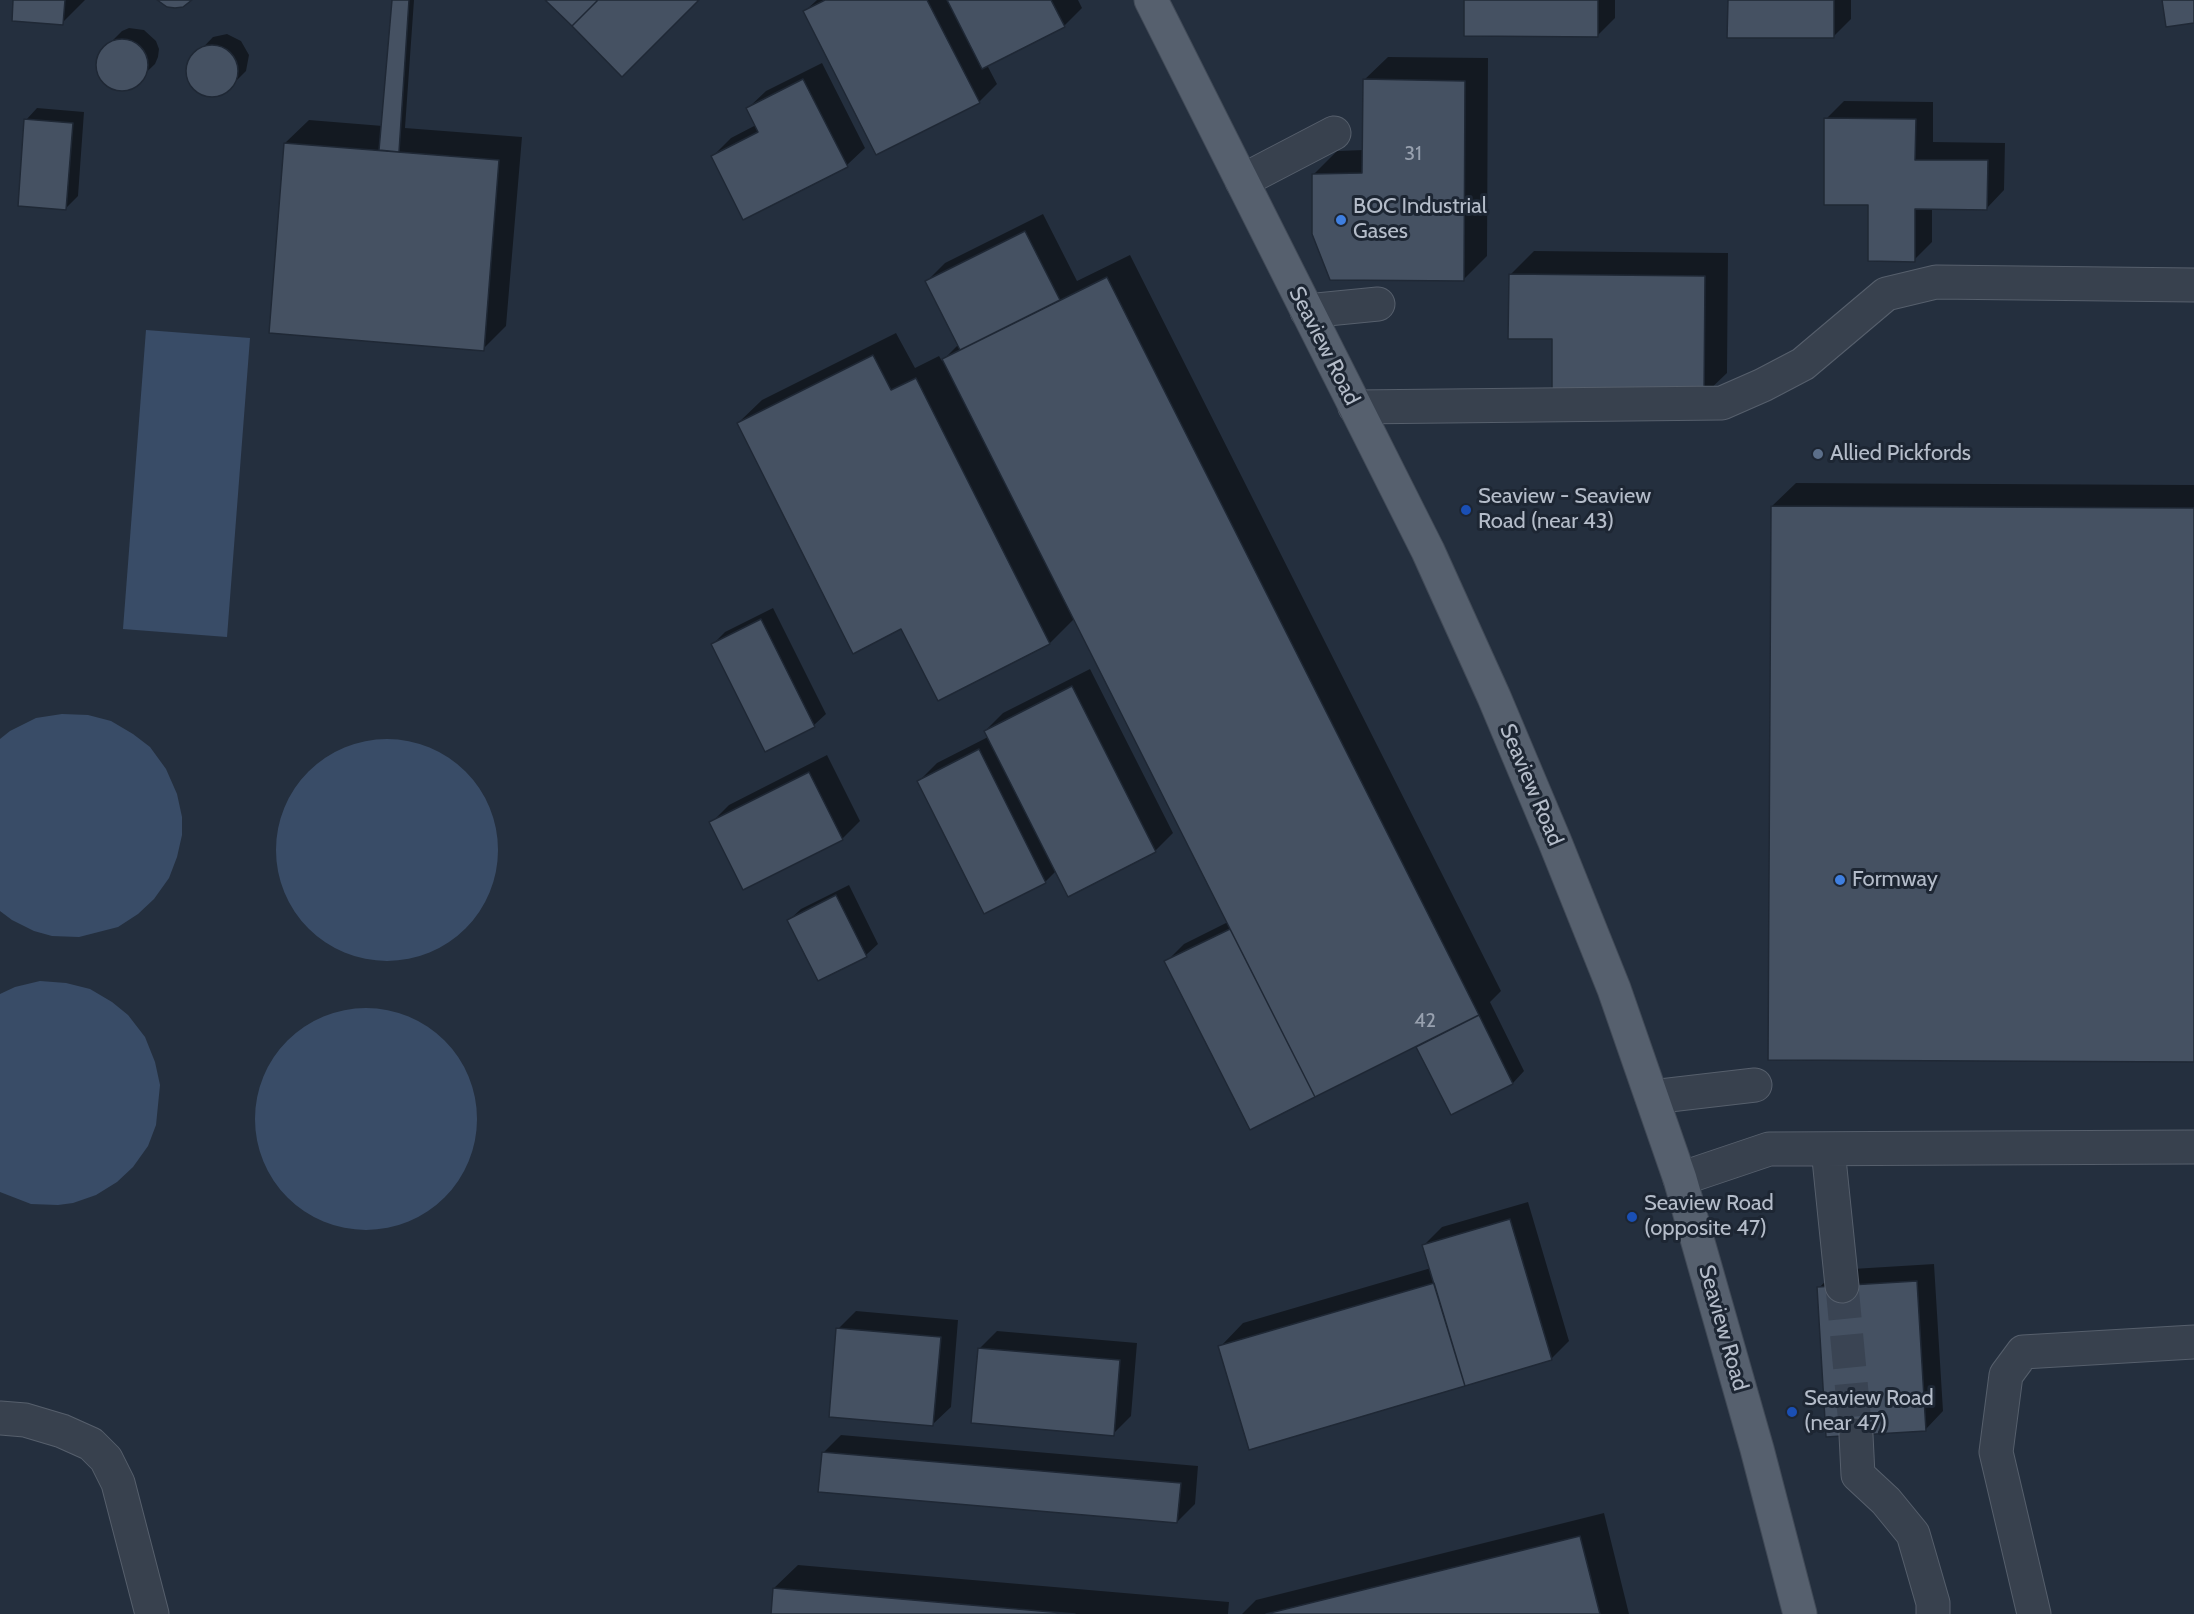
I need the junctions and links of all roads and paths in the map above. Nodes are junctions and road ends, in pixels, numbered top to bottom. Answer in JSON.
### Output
{"nodes":[{"id":1,"x":1160,"y":3,"type":"edge"},
{"id":2,"x":1334,"y":134,"type":"dead end"},
{"id":3,"x":1242,"y":181,"type":"junction"},
{"id":4,"x":2194,"y":285,"type":"edge"},
{"id":5,"x":1378,"y":304,"type":"dead end"},
{"id":6,"x":1307,"y":311,"type":"junction"},
{"id":7,"x":1355,"y":407,"type":"junction"},
{"id":8,"x":1755,"y":1085,"type":"dead end"},
{"id":9,"x":1652,"y":1098,"type":"junction"},
{"id":10,"x":2194,"y":1147,"type":"edge"},
{"id":11,"x":1828,"y":1149,"type":"junction"},
{"id":12,"x":1680,"y":1179,"type":"junction"},
{"id":13,"x":1842,"y":1286,"type":"tunnel mouth"},
{"id":14,"x":2194,"y":1342,"type":"edge"},
{"id":15,"x":0,"y":1418,"type":"edge"},
{"id":16,"x":1856,"y":1435,"type":"tunnel mouth"},
{"id":17,"x":152,"y":1614,"type":"edge"},
{"id":18,"x":1800,"y":1614,"type":"edge"},
{"id":19,"x":1933,"y":1614,"type":"edge"},
{"id":20,"x":2034,"y":1614,"type":"edge"}],
"edges":[{"from":1,"to":3,"type":"main road","name":"Seaview Road"},
{"from":2,"to":3,"type":"lane"},
{"from":3,"to":6,"type":"main road","name":"Seaview Road"},
{"from":4,"to":7,"type":"lane"},
{"from":5,"to":6,"type":"lane"},
{"from":6,"to":7,"type":"main road","name":"Seaview Road"},
{"from":7,"to":9,"type":"main road","name":"Seaview Road"},
{"from":8,"to":9,"type":"lane"},
{"from":9,"to":12,"type":"main road","name":"Seaview Road"},
{"from":10,"to":11,"type":"lane"},
{"from":11,"to":12,"type":"lane"},
{"from":11,"to":13,"type":"lane"},
{"from":12,"to":18,"type":"main road","name":"Seaview Road"},
{"from":14,"to":20,"type":"lane"},
{"from":15,"to":17,"type":"lane"},
{"from":16,"to":19,"type":"lane"}]}
